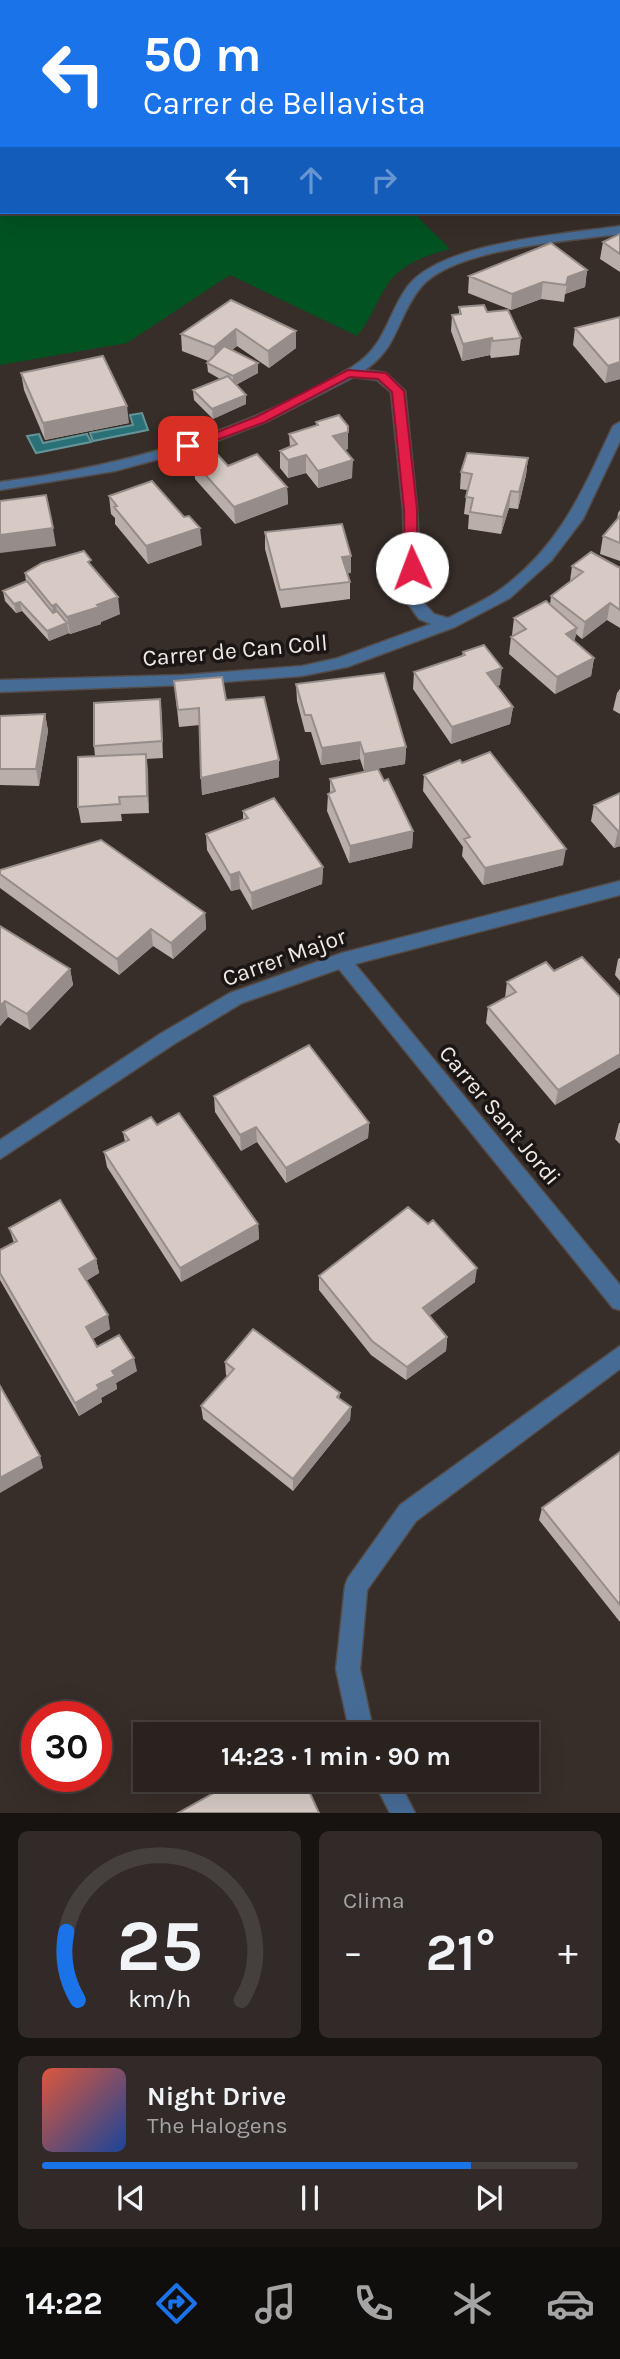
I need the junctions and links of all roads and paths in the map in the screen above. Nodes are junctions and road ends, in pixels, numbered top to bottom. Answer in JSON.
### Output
{"nodes":[{"id":1,"x":620,"y":230,"type":"edge"},
{"id":2,"x":348,"y":373,"type":"junction"},
{"id":3,"x":620,"y":426,"type":"edge"},
{"id":4,"x":0,"y":486,"type":"edge"},
{"id":5,"x":450,"y":623,"type":"junction"},
{"id":6,"x":0,"y":686,"type":"edge"},
{"id":7,"x":620,"y":888,"type":"edge"},
{"id":8,"x":342,"y":960,"type":"junction"},
{"id":9,"x":0,"y":1151,"type":"edge"},
{"id":10,"x":620,"y":1301,"type":"edge"},
{"id":11,"x":620,"y":1356,"type":"edge"},
{"id":12,"x":359,"y":1722,"type":"edge"},
{"id":13,"x":392,"y":1792,"type":"edge"},
{"id":14,"x":403,"y":1813,"type":"edge"}],
"edges":[{"from":1,"to":2,"type":"street"},
{"from":2,"to":4,"type":"street"},
{"from":2,"to":5,"type":"street"},
{"from":3,"to":5,"type":"street","name":"Carrer de Can Coll"},
{"from":5,"to":6,"type":"street","name":"Carrer de Can Coll"},
{"from":7,"to":8,"type":"street","name":"Carrer Major"},
{"from":8,"to":9,"type":"street","name":"Carrer Major"},
{"from":8,"to":10,"type":"street","name":"Carrer Sant Jordi"},
{"from":11,"to":12,"type":"street"},
{"from":13,"to":14,"type":"street"}]}
